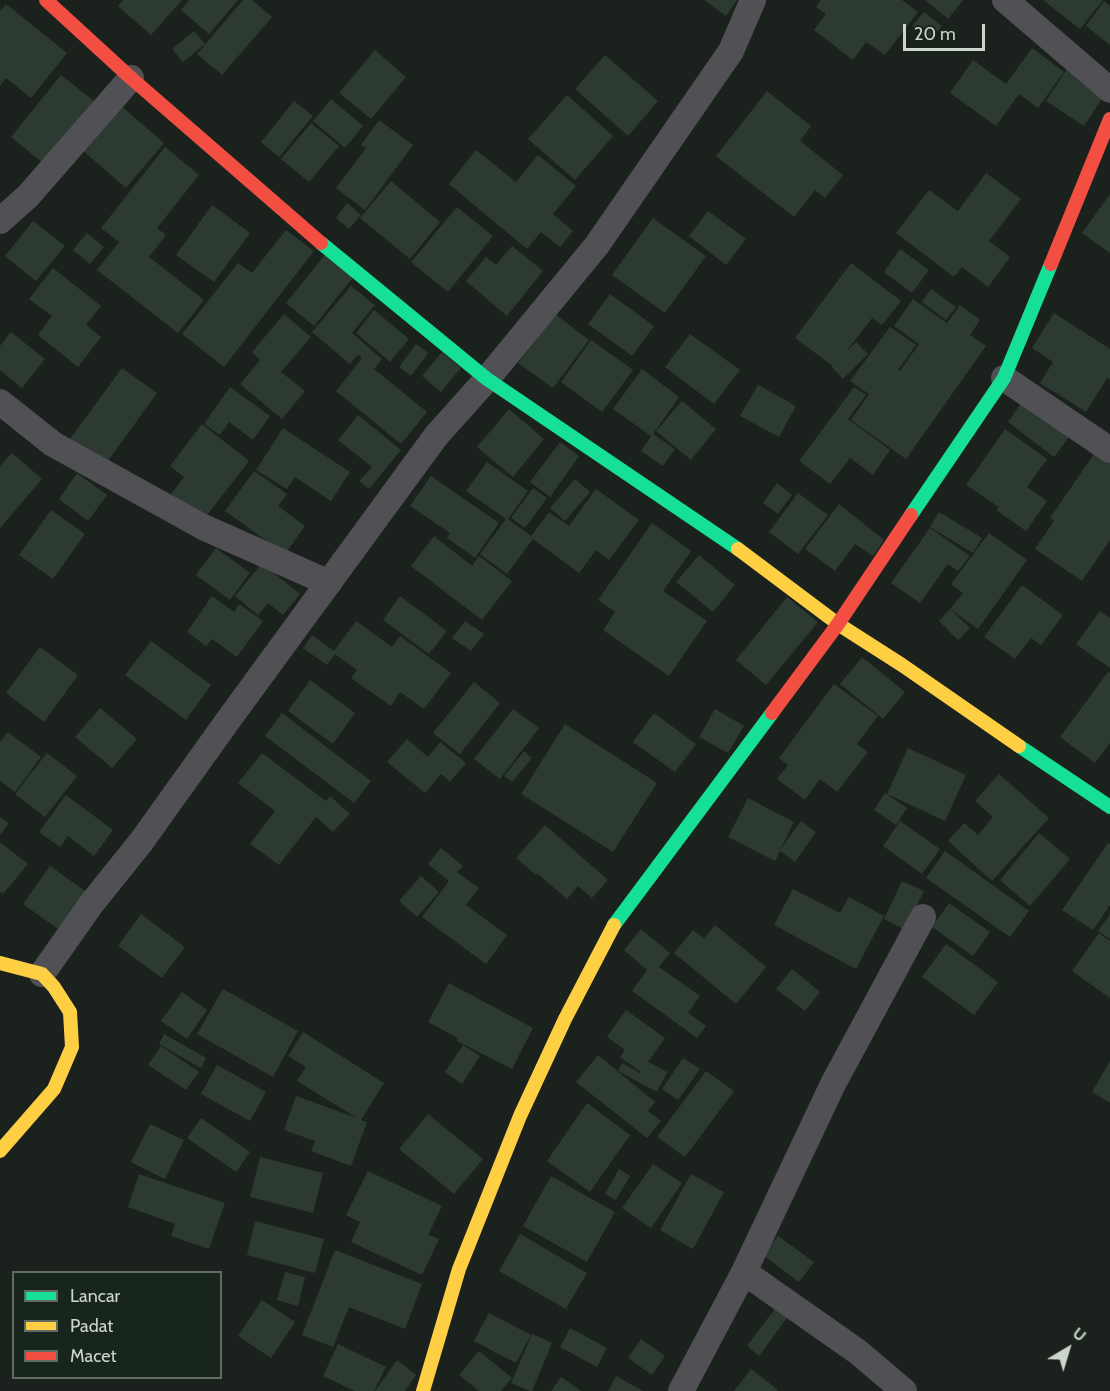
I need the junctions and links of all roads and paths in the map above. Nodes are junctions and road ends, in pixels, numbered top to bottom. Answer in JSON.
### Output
{"nodes":[{"id":1,"x":46,"y":0,"type":"edge"},
{"id":2,"x":753,"y":0,"type":"edge"},
{"id":3,"x":1005,"y":0,"type":"edge"},
{"id":4,"x":131,"y":78,"type":"junction"},
{"id":5,"x":1110,"y":90,"type":"edge"},
{"id":6,"x":1110,"y":119,"type":"edge"},
{"id":7,"x":0,"y":221,"type":"edge"},
{"id":8,"x":1004,"y":378,"type":"junction"},
{"id":9,"x":487,"y":379,"type":"junction"},
{"id":10,"x":0,"y":402,"type":"edge"},
{"id":11,"x":1110,"y":450,"type":"edge"},
{"id":12,"x":329,"y":583,"type":"junction"},
{"id":13,"x":838,"y":624,"type":"junction"},
{"id":14,"x":1110,"y":807,"type":"edge"},
{"id":15,"x":923,"y":917,"type":"dead end"},
{"id":16,"x":0,"y":963,"type":"edge"},
{"id":17,"x":42,"y":974,"type":"junction"},
{"id":18,"x":0,"y":1151,"type":"edge"},
{"id":19,"x":744,"y":1272,"type":"junction"},
{"id":20,"x":423,"y":1391,"type":"edge"},
{"id":21,"x":681,"y":1391,"type":"edge"},
{"id":22,"x":904,"y":1391,"type":"edge"}],
"edges":[{"from":1,"to":4,"type":"street"},
{"from":2,"to":9,"type":"street"},
{"from":3,"to":5,"type":"street"},
{"from":4,"to":7,"type":"street"},
{"from":4,"to":9,"type":"street"},
{"from":6,"to":8,"type":"street"},
{"from":8,"to":11,"type":"street"},
{"from":8,"to":13,"type":"street"},
{"from":9,"to":12,"type":"street"},
{"from":9,"to":13,"type":"street"},
{"from":10,"to":12,"type":"street"},
{"from":12,"to":17,"type":"street"},
{"from":13,"to":14,"type":"street"},
{"from":13,"to":20,"type":"street"},
{"from":15,"to":19,"type":"street"},
{"from":16,"to":17,"type":"street"},
{"from":17,"to":18,"type":"street"},
{"from":19,"to":21,"type":"street"},
{"from":19,"to":22,"type":"street"}]}
